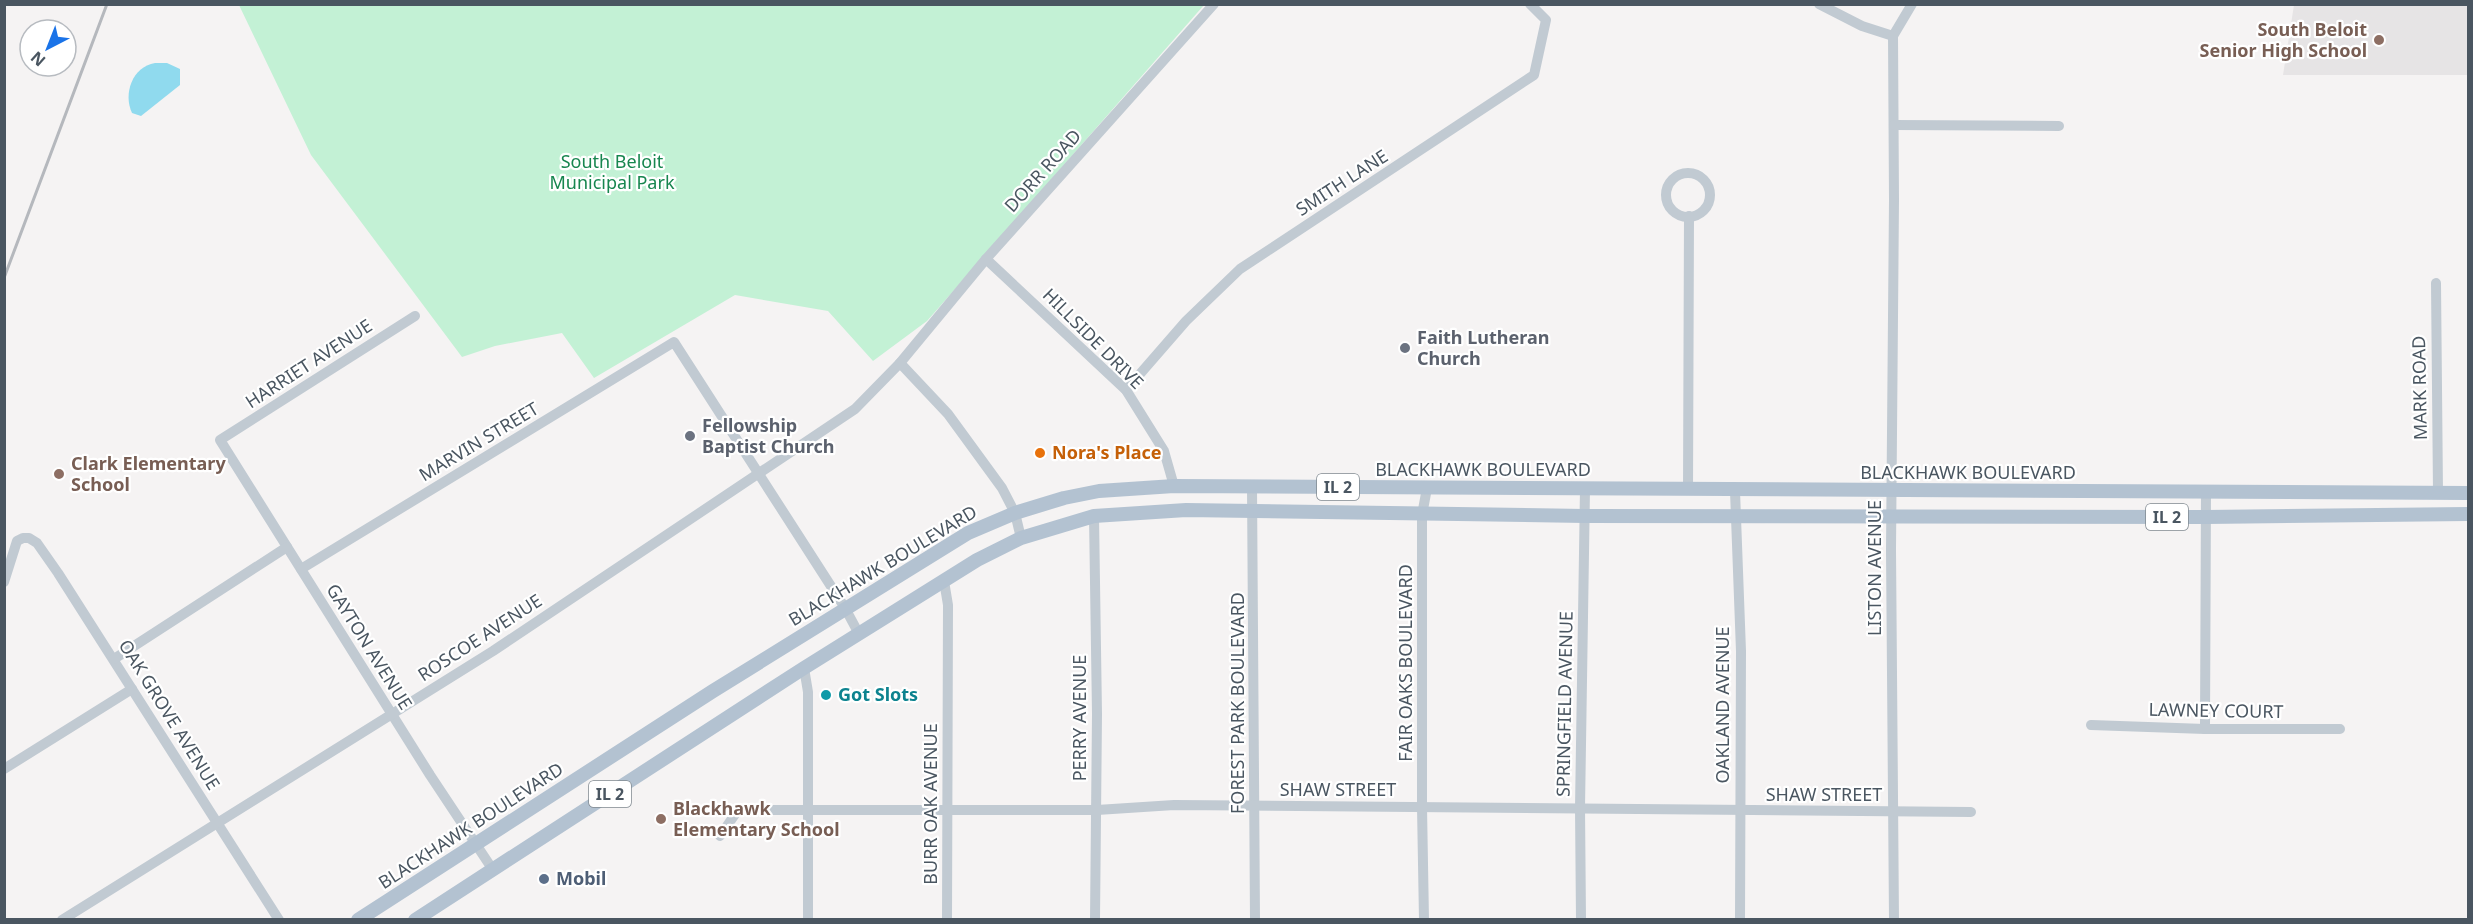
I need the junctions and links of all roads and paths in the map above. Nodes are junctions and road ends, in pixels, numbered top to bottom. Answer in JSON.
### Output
{"nodes":[{"id":1,"x":1214,"y":4,"type":"edge"},
{"id":2,"x":1530,"y":4,"type":"edge"},
{"id":3,"x":1819,"y":4,"type":"edge"},
{"id":4,"x":1912,"y":4,"type":"edge"},
{"id":5,"x":1893,"y":36,"type":"junction"},
{"id":6,"x":1894,"y":125,"type":"junction"},
{"id":7,"x":2059,"y":126,"type":"dead end"},
{"id":8,"x":1689,"y":216,"type":"junction"},
{"id":9,"x":986,"y":259,"type":"junction"},
{"id":10,"x":2436,"y":283,"type":"dead end"},
{"id":11,"x":415,"y":316,"type":"dead end"},
{"id":12,"x":900,"y":363,"type":"junction"},
{"id":13,"x":1126,"y":390,"type":"junction"},
{"id":14,"x":220,"y":440,"type":"joint"},
{"id":15,"x":758,"y":473,"type":"junction"},
{"id":16,"x":1174,"y":486,"type":"junction"},
{"id":17,"x":1252,"y":487,"type":"junction"},
{"id":18,"x":1427,"y":488,"type":"junction"},
{"id":19,"x":1585,"y":489,"type":"junction"},
{"id":20,"x":1688,"y":490,"type":"junction"},
{"id":21,"x":1892,"y":490,"type":"junction"},
{"id":22,"x":1735,"y":491,"type":"junction"},
{"id":23,"x":2206,"y":491,"type":"junction"},
{"id":24,"x":2438,"y":493,"type":"junction"},
{"id":25,"x":2469,"y":493,"type":"edge"},
{"id":26,"x":1015,"y":513,"type":"junction"},
{"id":27,"x":1253,"y":513,"type":"junction"},
{"id":28,"x":1422,"y":514,"type":"junction"},
{"id":29,"x":2469,"y":514,"type":"edge"},
{"id":30,"x":1094,"y":516,"type":"junction"},
{"id":31,"x":1584,"y":516,"type":"junction"},
{"id":32,"x":1737,"y":516,"type":"junction"},
{"id":33,"x":1891,"y":517,"type":"junction"},
{"id":34,"x":2206,"y":517,"type":"junction"},
{"id":35,"x":1021,"y":538,"type":"junction"},
{"id":36,"x":287,"y":547,"type":"junction"},
{"id":37,"x":301,"y":569,"type":"junction"},
{"id":38,"x":944,"y":581,"type":"junction"},
{"id":39,"x":4,"y":582,"type":"edge"},
{"id":40,"x":845,"y":608,"type":"junction"},
{"id":41,"x":859,"y":634,"type":"junction"},
{"id":42,"x":114,"y":659,"type":"junction"},
{"id":43,"x":804,"y":668,"type":"junction"},
{"id":44,"x":132,"y":689,"type":"junction"},
{"id":45,"x":392,"y":713,"type":"junction"},
{"id":46,"x":2091,"y":725,"type":"dead end"},
{"id":47,"x":2205,"y":729,"type":"junction"},
{"id":48,"x":2340,"y":729,"type":"dead end"},
{"id":49,"x":4,"y":769,"type":"edge"},
{"id":50,"x":1256,"y":806,"type":"junction"},
{"id":51,"x":1422,"y":807,"type":"junction"},
{"id":52,"x":1580,"y":808,"type":"junction"},
{"id":53,"x":808,"y":809,"type":"junction"},
{"id":54,"x":947,"y":810,"type":"junction"},
{"id":55,"x":1097,"y":810,"type":"junction"},
{"id":56,"x":1893,"y":811,"type":"junction"},
{"id":57,"x":1739,"y":812,"type":"junction"},
{"id":58,"x":1971,"y":812,"type":"dead end"},
{"id":59,"x":217,"y":822,"type":"junction"},
{"id":60,"x":720,"y":836,"type":"dead end"},
{"id":61,"x":477,"y":843,"type":"junction"},
{"id":62,"x":493,"y":870,"type":"junction"},
{"id":63,"x":62,"y":920,"type":"edge"},
{"id":64,"x":279,"y":920,"type":"edge"},
{"id":65,"x":358,"y":920,"type":"edge"},
{"id":66,"x":416,"y":920,"type":"edge"},
{"id":67,"x":808,"y":920,"type":"edge"},
{"id":68,"x":947,"y":920,"type":"edge"},
{"id":69,"x":1095,"y":920,"type":"edge"},
{"id":70,"x":1255,"y":920,"type":"edge"},
{"id":71,"x":1424,"y":920,"type":"edge"},
{"id":72,"x":1581,"y":920,"type":"edge"},
{"id":73,"x":1740,"y":920,"type":"edge"},
{"id":74,"x":1894,"y":920,"type":"edge"}],
"edges":[{"from":1,"to":9,"type":"street","name":"DORR ROAD"},
{"from":2,"to":13,"type":"street","name":"SMITH LANE"},
{"from":3,"to":5,"type":"street"},
{"from":4,"to":5,"type":"street"},
{"from":5,"to":6,"type":"street","name":"LISTON AVENUE"},
{"from":6,"to":7,"type":"street"},
{"from":6,"to":21,"type":"street","name":"LISTON AVENUE"},
{"from":8,"to":8,"type":"street"},
{"from":8,"to":20,"type":"street"},
{"from":9,"to":12,"type":"street","name":"DORR ROAD"},
{"from":9,"to":13,"type":"street","name":"HILLSIDE DRIVE"},
{"from":10,"to":24,"type":"street","name":"MARK ROAD"},
{"from":11,"to":14,"type":"street","name":"HARRIET AVENUE"},
{"from":12,"to":15,"type":"street","name":"ROSCOE AVENUE"},
{"from":12,"to":26,"type":"street"},
{"from":13,"to":16,"type":"street","name":"HILLSIDE DRIVE"},
{"from":14,"to":36,"type":"street","name":"GAYTON AVENUE"},
{"from":15,"to":37,"type":"street","name":"MARVIN STREET"},
{"from":15,"to":40,"type":"street"},
{"from":15,"to":45,"type":"street","name":"ROSCOE AVENUE"},
{"from":16,"to":17,"type":"main road","name":"BLACKHAWK BOULEVARD","number":"IL 2"},
{"from":16,"to":26,"type":"main road","name":"BLACKHAWK BOULEVARD","number":"IL 2"},
{"from":17,"to":18,"type":"main road","name":"BLACKHAWK BOULEVARD","number":"IL 2"},
{"from":17,"to":27,"type":"street","name":"FOREST PARK BOULEVARD"},
{"from":18,"to":19,"type":"main road","name":"BLACKHAWK BOULEVARD","number":"IL 2"},
{"from":18,"to":28,"type":"street","name":"FAIR OAKS BOULEVARD"},
{"from":19,"to":20,"type":"main road","name":"BLACKHAWK BOULEVARD","number":"IL 2"},
{"from":19,"to":31,"type":"street","name":"SPRINGFIELD AVENUE"},
{"from":20,"to":22,"type":"main road","name":"BLACKHAWK BOULEVARD","number":"IL 2"},
{"from":21,"to":22,"type":"main road","name":"BLACKHAWK BOULEVARD","number":"IL 2"},
{"from":21,"to":23,"type":"main road","name":"BLACKHAWK BOULEVARD","number":"IL 2"},
{"from":21,"to":33,"type":"street","name":"LISTON AVENUE"},
{"from":22,"to":32,"type":"street","name":"OAKLAND AVENUE"},
{"from":23,"to":24,"type":"main road","name":"BLACKHAWK BOULEVARD","number":"IL 2"},
{"from":23,"to":34,"type":"street"},
{"from":24,"to":25,"type":"main road","number":"IL 2"},
{"from":26,"to":35,"type":"street"},
{"from":26,"to":40,"type":"main road","name":"BLACKHAWK BOULEVARD","number":"IL 2"},
{"from":27,"to":28,"type":"main road","number":"IL 2"},
{"from":27,"to":30,"type":"main road","number":"IL 2"},
{"from":27,"to":50,"type":"street","name":"FOREST PARK BOULEVARD"},
{"from":28,"to":31,"type":"main road","number":"IL 2"},
{"from":28,"to":51,"type":"street","name":"FAIR OAKS BOULEVARD"},
{"from":29,"to":34,"type":"main road","number":"IL 2"},
{"from":30,"to":35,"type":"main road","number":"IL 2"},
{"from":30,"to":55,"type":"street","name":"PERRY AVENUE"},
{"from":31,"to":32,"type":"main road","number":"IL 2"},
{"from":31,"to":52,"type":"street","name":"SPRINGFIELD AVENUE"},
{"from":32,"to":33,"type":"main road","number":"IL 2"},
{"from":32,"to":57,"type":"street","name":"OAKLAND AVENUE"},
{"from":33,"to":34,"type":"main road","number":"IL 2"},
{"from":33,"to":56,"type":"street","name":"LISTON AVENUE"},
{"from":34,"to":47,"type":"street"},
{"from":35,"to":38,"type":"main road","number":"IL 2"},
{"from":36,"to":37,"type":"street","name":"GAYTON AVENUE"},
{"from":36,"to":42,"type":"street"},
{"from":37,"to":45,"type":"street","name":"GAYTON AVENUE"},
{"from":38,"to":41,"type":"main road","number":"IL 2"},
{"from":38,"to":54,"type":"street","name":"BURR OAK AVENUE"},
{"from":39,"to":42,"type":"street","name":"OAK GROVE AVENUE"},
{"from":40,"to":41,"type":"street"},
{"from":40,"to":61,"type":"main road","name":"BLACKHAWK BOULEVARD","number":"IL 2"},
{"from":41,"to":43,"type":"main road","number":"IL 2"},
{"from":42,"to":44,"type":"street","name":"OAK GROVE AVENUE"},
{"from":43,"to":53,"type":"street"},
{"from":43,"to":62,"type":"main road","number":"IL 2"},
{"from":44,"to":49,"type":"street"},
{"from":44,"to":59,"type":"street","name":"OAK GROVE AVENUE"},
{"from":45,"to":59,"type":"street","name":"ROSCOE AVENUE"},
{"from":45,"to":61,"type":"street","name":"GAYTON AVENUE"},
{"from":46,"to":47,"type":"street","name":"LAWNEY COURT"},
{"from":47,"to":48,"type":"street","name":"LAWNEY COURT"},
{"from":50,"to":51,"type":"street","name":"SHAW STREET"},
{"from":50,"to":55,"type":"street","name":"SHAW STREET"},
{"from":50,"to":70,"type":"street","name":"FOREST PARK BOULEVARD"},
{"from":51,"to":52,"type":"street","name":"SHAW STREET"},
{"from":51,"to":71,"type":"street","name":"FAIR OAKS BOULEVARD"},
{"from":52,"to":57,"type":"street","name":"SHAW STREET"},
{"from":52,"to":72,"type":"street","name":"SPRINGFIELD AVENUE"},
{"from":53,"to":54,"type":"street","name":"SHAW STREET"},
{"from":53,"to":60,"type":"street","name":"SHAW STREET"},
{"from":53,"to":67,"type":"street"},
{"from":54,"to":55,"type":"street","name":"SHAW STREET"},
{"from":54,"to":68,"type":"street","name":"BURR OAK AVENUE"},
{"from":55,"to":69,"type":"street","name":"PERRY AVENUE"},
{"from":56,"to":57,"type":"street","name":"SHAW STREET"},
{"from":56,"to":58,"type":"street","name":"SHAW STREET"},
{"from":56,"to":74,"type":"street","name":"LISTON AVENUE"},
{"from":57,"to":73,"type":"street","name":"OAKLAND AVENUE"},
{"from":59,"to":63,"type":"street","name":"ROSCOE AVENUE"},
{"from":59,"to":64,"type":"street","name":"OAK GROVE AVENUE"},
{"from":61,"to":62,"type":"street","name":"GAYTON AVENUE"},
{"from":61,"to":65,"type":"main road","name":"BLACKHAWK BOULEVARD","number":"IL 2"},
{"from":62,"to":66,"type":"main road","number":"IL 2"}]}
